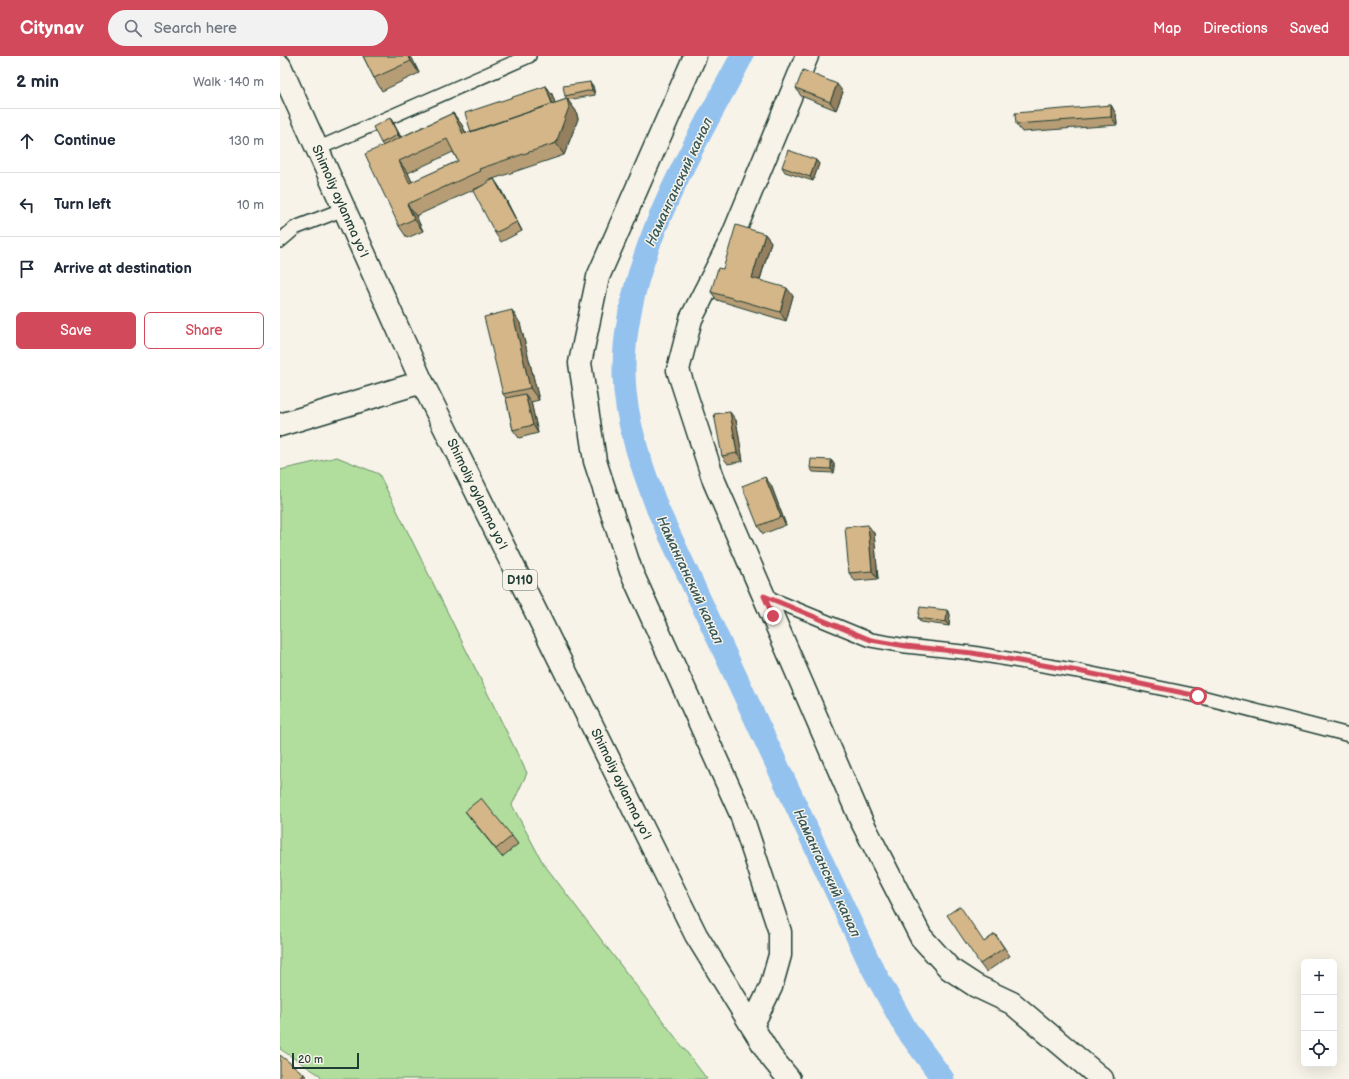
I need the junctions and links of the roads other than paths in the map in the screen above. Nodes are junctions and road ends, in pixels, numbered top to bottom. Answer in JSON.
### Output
{"nodes":[{"id":1,"x":530,"y":56,"type":"edge"},
{"id":2,"x":695,"y":56,"type":"edge"},
{"id":3,"x":807,"y":56,"type":"edge"},
{"id":4,"x":280,"y":66,"type":"edge"},
{"id":5,"x":317,"y":149,"type":"junction"},
{"id":6,"x":344,"y":209,"type":"junction"},
{"id":7,"x":280,"y":241,"type":"edge"},
{"id":8,"x":422,"y":382,"type":"junction"},
{"id":9,"x":280,"y":425,"type":"edge"},
{"id":10,"x":764,"y":596,"type":"junction"},
{"id":11,"x":1349,"y":735,"type":"edge"},
{"id":12,"x":752,"y":1026,"type":"junction"},
{"id":13,"x":789,"y":1079,"type":"edge"},
{"id":14,"x":1102,"y":1079,"type":"edge"}],
"edges":[{"from":1,"to":5,"type":"lane"},
{"from":2,"to":12,"type":"street"},
{"from":3,"to":10,"type":"street"},
{"from":4,"to":5,"type":"street","name":"Shimoliy aylanma yoʻl","number":"D110"},
{"from":5,"to":6,"type":"street","name":"Shimoliy aylanma yoʻl","number":"D110"},
{"from":6,"to":7,"type":"lane"},
{"from":6,"to":8,"type":"street","name":"Shimoliy aylanma yoʻl","number":"D110"},
{"from":8,"to":9,"type":"street"},
{"from":8,"to":12,"type":"street","name":"Shimoliy aylanma yoʻl","number":"D110"},
{"from":10,"to":11,"type":"lane"},
{"from":10,"to":14,"type":"street"},
{"from":12,"to":13,"type":"street","name":"Shimoliy aylanma yoʻl","number":"D110"}]}
